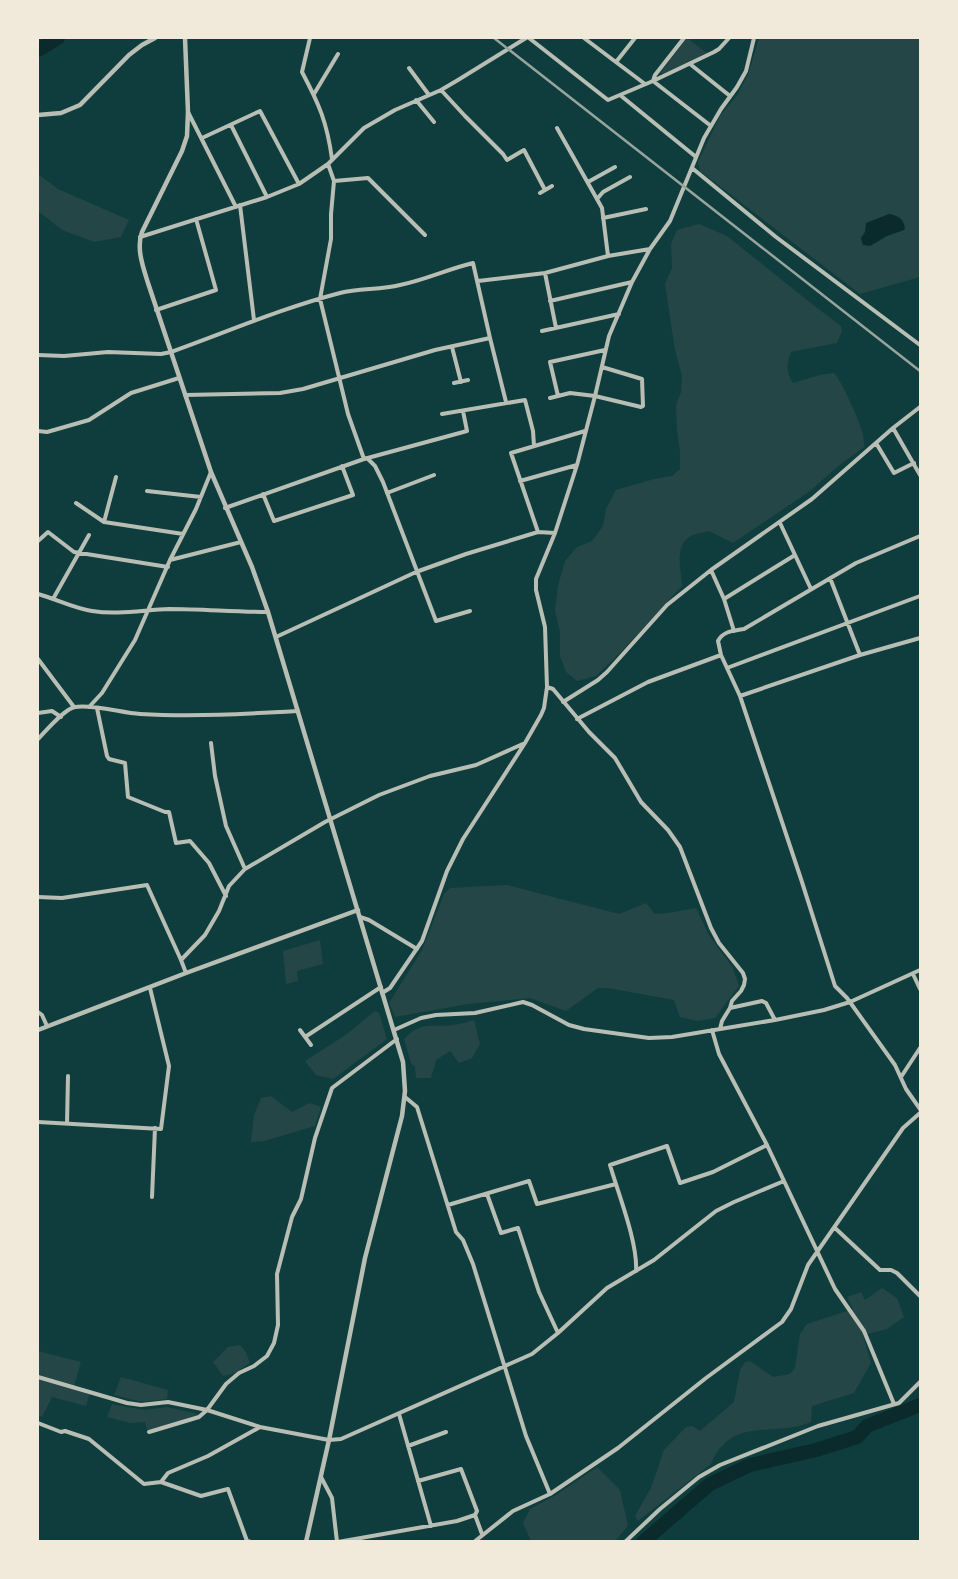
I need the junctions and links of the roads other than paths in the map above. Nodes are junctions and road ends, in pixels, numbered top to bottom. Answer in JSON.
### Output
{"nodes":[{"id":1,"x":155,"y":38,"type":"edge"},
{"id":2,"x":185,"y":38,"type":"edge"},
{"id":3,"x":310,"y":38,"type":"edge"},
{"id":4,"x":526,"y":38,"type":"edge"},
{"id":5,"x":635,"y":38,"type":"edge"},
{"id":6,"x":684,"y":38,"type":"edge"},
{"id":7,"x":729,"y":38,"type":"edge"},
{"id":8,"x":754,"y":38,"type":"edge"},
{"id":9,"x":587,"y":39,"type":"edge"},
{"id":10,"x":338,"y":54,"type":"dead end"},
{"id":11,"x":616,"y":62,"type":"junction"},
{"id":12,"x":690,"y":64,"type":"junction"},
{"id":13,"x":409,"y":68,"type":"dead end"},
{"id":14,"x":653,"y":81,"type":"junction"},
{"id":15,"x":645,"y":84,"type":"junction"},
{"id":16,"x":441,"y":90,"type":"junction"},
{"id":17,"x":314,"y":94,"type":"junction"},
{"id":18,"x":429,"y":94,"type":"junction"},
{"id":19,"x":620,"y":95,"type":"junction"},
{"id":20,"x":730,"y":96,"type":"junction"},
{"id":21,"x":416,"y":100,"type":"junction"},
{"id":22,"x":188,"y":112,"type":"junction"},
{"id":23,"x":38,"y":115,"type":"edge"},
{"id":24,"x":434,"y":122,"type":"dead end"},
{"id":25,"x":232,"y":125,"type":"junction"},
{"id":26,"x":711,"y":126,"type":"junction"},
{"id":27,"x":557,"y":128,"type":"dead end"},
{"id":28,"x":202,"y":138,"type":"junction"},
{"id":29,"x":696,"y":157,"type":"junction"},
{"id":30,"x":332,"y":159,"type":"junction"},
{"id":31,"x":328,"y":164,"type":"junction"},
{"id":32,"x":615,"y":167,"type":"dead end"},
{"id":33,"x":691,"y":169,"type":"junction"},
{"id":34,"x":630,"y":177,"type":"dead end"},
{"id":35,"x":334,"y":181,"type":"junction"},
{"id":36,"x":588,"y":182,"type":"junction"},
{"id":37,"x":298,"y":184,"type":"junction"},
{"id":38,"x":552,"y":186,"type":"dead end"},
{"id":39,"x":546,"y":190,"type":"junction"},
{"id":40,"x":540,"y":192,"type":"dead end"},
{"id":41,"x":267,"y":197,"type":"junction"},
{"id":42,"x":597,"y":199,"type":"junction"},
{"id":43,"x":238,"y":206,"type":"junction"},
{"id":44,"x":646,"y":209,"type":"dead end"},
{"id":45,"x":603,"y":218,"type":"junction"},
{"id":46,"x":196,"y":219,"type":"junction"},
{"id":47,"x":425,"y":235,"type":"dead end"},
{"id":48,"x":140,"y":236,"type":"junction"},
{"id":49,"x":650,"y":249,"type":"junction"},
{"id":50,"x":608,"y":256,"type":"junction"},
{"id":51,"x":544,"y":273,"type":"junction"},
{"id":52,"x":478,"y":281,"type":"junction"},
{"id":53,"x":632,"y":282,"type":"junction"},
{"id":54,"x":320,"y":299,"type":"junction"},
{"id":55,"x":550,"y":301,"type":"junction"},
{"id":56,"x":156,"y":310,"type":"junction"},
{"id":57,"x":619,"y":314,"type":"junction"},
{"id":58,"x":254,"y":320,"type":"junction"},
{"id":59,"x":556,"y":328,"type":"junction"},
{"id":60,"x":542,"y":332,"type":"dead end"},
{"id":61,"x":490,"y":338,"type":"junction"},
{"id":62,"x":920,"y":345,"type":"edge"},
{"id":63,"x":452,"y":347,"type":"junction"},
{"id":64,"x":605,"y":350,"type":"junction"},
{"id":65,"x":171,"y":352,"type":"junction"},
{"id":66,"x":38,"y":355,"type":"edge"},
{"id":67,"x":602,"y":367,"type":"junction"},
{"id":68,"x":179,"y":378,"type":"junction"},
{"id":69,"x":339,"y":379,"type":"junction"},
{"id":70,"x":468,"y":380,"type":"dead end"},
{"id":71,"x":461,"y":382,"type":"junction"},
{"id":72,"x":454,"y":383,"type":"dead end"},
{"id":73,"x":186,"y":395,"type":"junction"},
{"id":74,"x":558,"y":396,"type":"junction"},
{"id":75,"x":595,"y":396,"type":"junction"},
{"id":76,"x":550,"y":398,"type":"dead end"},
{"id":77,"x":506,"y":402,"type":"junction"},
{"id":78,"x":920,"y":407,"type":"edge"},
{"id":79,"x":464,"y":410,"type":"junction"},
{"id":80,"x":442,"y":414,"type":"dead end"},
{"id":81,"x":893,"y":428,"type":"junction"},
{"id":82,"x":38,"y":431,"type":"edge"},
{"id":83,"x":585,"y":432,"type":"junction"},
{"id":84,"x":876,"y":444,"type":"junction"},
{"id":85,"x":534,"y":446,"type":"junction"},
{"id":86,"x":366,"y":458,"type":"junction"},
{"id":87,"x":914,"y":463,"type":"junction"},
{"id":88,"x":577,"y":465,"type":"junction"},
{"id":89,"x":342,"y":466,"type":"junction"},
{"id":90,"x":211,"y":472,"type":"junction"},
{"id":91,"x":434,"y":475,"type":"dead end"},
{"id":92,"x":920,"y":475,"type":"edge"},
{"id":93,"x":116,"y":477,"type":"dead end"},
{"id":94,"x":520,"y":482,"type":"junction"},
{"id":95,"x":147,"y":491,"type":"dead end"},
{"id":96,"x":387,"y":493,"type":"junction"},
{"id":97,"x":263,"y":494,"type":"junction"},
{"id":98,"x":201,"y":497,"type":"junction"},
{"id":99,"x":76,"y":503,"type":"dead end"},
{"id":100,"x":225,"y":508,"type":"junction"},
{"id":101,"x":104,"y":522,"type":"junction"},
{"id":102,"x":780,"y":523,"type":"junction"},
{"id":103,"x":538,"y":532,"type":"junction"},
{"id":104,"x":554,"y":533,"type":"junction"},
{"id":105,"x":183,"y":534,"type":"junction"},
{"id":106,"x":89,"y":535,"type":"dead end"},
{"id":107,"x":920,"y":536,"type":"edge"},
{"id":108,"x":38,"y":541,"type":"edge"},
{"id":109,"x":241,"y":542,"type":"junction"},
{"id":110,"x":78,"y":553,"type":"junction"},
{"id":111,"x":795,"y":555,"type":"junction"},
{"id":112,"x":170,"y":560,"type":"junction"},
{"id":113,"x":168,"y":567,"type":"junction"},
{"id":114,"x":711,"y":570,"type":"junction"},
{"id":115,"x":416,"y":572,"type":"junction"},
{"id":116,"x":830,"y":578,"type":"junction"},
{"id":117,"x":811,"y":589,"type":"junction"},
{"id":118,"x":38,"y":594,"type":"edge"},
{"id":119,"x":920,"y":596,"type":"edge"},
{"id":120,"x":53,"y":599,"type":"junction"},
{"id":121,"x":724,"y":599,"type":"junction"},
{"id":122,"x":149,"y":610,"type":"junction"},
{"id":123,"x":470,"y":610,"type":"dead end"},
{"id":124,"x":268,"y":612,"type":"junction"},
{"id":125,"x":848,"y":623,"type":"junction"},
{"id":126,"x":734,"y":631,"type":"junction"},
{"id":127,"x":276,"y":637,"type":"junction"},
{"id":128,"x":920,"y":638,"type":"edge"},
{"id":129,"x":721,"y":655,"type":"junction"},
{"id":130,"x":860,"y":655,"type":"junction"},
{"id":131,"x":38,"y":659,"type":"edge"},
{"id":132,"x":727,"y":668,"type":"junction"},
{"id":133,"x":546,"y":687,"type":"junction"},
{"id":134,"x":740,"y":696,"type":"junction"},
{"id":135,"x":563,"y":702,"type":"junction"},
{"id":136,"x":74,"y":707,"type":"junction"},
{"id":137,"x":89,"y":707,"type":"junction"},
{"id":138,"x":97,"y":708,"type":"junction"},
{"id":139,"x":298,"y":711,"type":"junction"},
{"id":140,"x":38,"y":713,"type":"edge"},
{"id":141,"x":61,"y":717,"type":"junction"},
{"id":142,"x":577,"y":719,"type":"junction"},
{"id":143,"x":38,"y":739,"type":"edge"},
{"id":144,"x":211,"y":743,"type":"dead end"},
{"id":145,"x":524,"y":743,"type":"junction"},
{"id":146,"x":330,"y":820,"type":"junction"},
{"id":147,"x":245,"y":869,"type":"junction"},
{"id":148,"x":226,"y":896,"type":"junction"},
{"id":149,"x":38,"y":897,"type":"edge"},
{"id":150,"x":358,"y":910,"type":"junction"},
{"id":151,"x":360,"y":917,"type":"junction"},
{"id":152,"x":417,"y":949,"type":"junction"},
{"id":153,"x":181,"y":960,"type":"junction"},
{"id":154,"x":920,"y":970,"type":"edge"},
{"id":155,"x":186,"y":973,"type":"junction"},
{"id":156,"x":913,"y":974,"type":"junction"},
{"id":157,"x":150,"y":988,"type":"junction"},
{"id":158,"x":920,"y":989,"type":"edge"},
{"id":159,"x":381,"y":990,"type":"junction"},
{"id":160,"x":850,"y":1002,"type":"junction"},
{"id":161,"x":730,"y":1008,"type":"junction"},
{"id":162,"x":38,"y":1012,"type":"edge"},
{"id":163,"x":775,"y":1020,"type":"junction"},
{"id":164,"x":47,"y":1026,"type":"junction"},
{"id":165,"x":720,"y":1029,"type":"junction"},
{"id":166,"x":38,"y":1030,"type":"edge"},
{"id":167,"x":300,"y":1030,"type":"dead end"},
{"id":168,"x":394,"y":1030,"type":"junction"},
{"id":169,"x":712,"y":1030,"type":"junction"},
{"id":170,"x":305,"y":1037,"type":"junction"},
{"id":171,"x":397,"y":1039,"type":"junction"},
{"id":172,"x":310,"y":1045,"type":"dead end"},
{"id":173,"x":920,"y":1048,"type":"edge"},
{"id":174,"x":68,"y":1076,"type":"dead end"},
{"id":175,"x":901,"y":1078,"type":"junction"},
{"id":176,"x":405,"y":1097,"type":"junction"},
{"id":177,"x":920,"y":1109,"type":"edge"},
{"id":178,"x":920,"y":1113,"type":"edge"},
{"id":179,"x":38,"y":1122,"type":"edge"},
{"id":180,"x":67,"y":1124,"type":"junction"},
{"id":181,"x":155,"y":1128,"type":"junction"},
{"id":182,"x":767,"y":1145,"type":"junction"},
{"id":183,"x":784,"y":1182,"type":"junction"},
{"id":184,"x":616,"y":1184,"type":"junction"},
{"id":185,"x":488,"y":1194,"type":"junction"},
{"id":186,"x":152,"y":1197,"type":"dead end"},
{"id":187,"x":448,"y":1205,"type":"junction"},
{"id":188,"x":835,"y":1228,"type":"junction"},
{"id":189,"x":818,"y":1251,"type":"junction"},
{"id":190,"x":636,"y":1271,"type":"junction"},
{"id":191,"x":918,"y":1290,"type":"edge"},
{"id":192,"x":920,"y":1296,"type":"edge"},
{"id":193,"x":558,"y":1332,"type":"junction"},
{"id":194,"x":504,"y":1367,"type":"junction"},
{"id":195,"x":38,"y":1377,"type":"edge"},
{"id":196,"x":920,"y":1382,"type":"edge"},
{"id":197,"x":894,"y":1404,"type":"junction"},
{"id":198,"x":207,"y":1410,"type":"junction"},
{"id":199,"x":399,"y":1414,"type":"junction"},
{"id":200,"x":38,"y":1423,"type":"edge"},
{"id":201,"x":260,"y":1426,"type":"junction"},
{"id":202,"x":149,"y":1432,"type":"dead end"},
{"id":203,"x":446,"y":1432,"type":"dead end"},
{"id":204,"x":329,"y":1440,"type":"junction"},
{"id":205,"x":408,"y":1446,"type":"junction"},
{"id":206,"x":321,"y":1477,"type":"junction"},
{"id":207,"x":418,"y":1481,"type":"junction"},
{"id":208,"x":161,"y":1482,"type":"junction"},
{"id":209,"x":550,"y":1494,"type":"junction"},
{"id":210,"x":475,"y":1515,"type":"junction"},
{"id":211,"x":431,"y":1526,"type":"junction"},
{"id":212,"x":481,"y":1535,"type":"junction"},
{"id":213,"x":251,"y":1542,"type":"edge"},
{"id":214,"x":306,"y":1542,"type":"edge"},
{"id":215,"x":338,"y":1542,"type":"edge"},
{"id":216,"x":474,"y":1542,"type":"edge"},
{"id":217,"x":482,"y":1542,"type":"edge"},
{"id":218,"x":625,"y":1542,"type":"edge"}],
"edges":[{"from":1,"to":23,"type":"street"},
{"from":2,"to":22,"type":"street"},
{"from":3,"to":17,"type":"street"},
{"from":4,"to":16,"type":"street"},
{"from":4,"to":19,"type":"street"},
{"from":5,"to":11,"type":"street"},
{"from":6,"to":14,"type":"street"},
{"from":7,"to":12,"type":"street"},
{"from":8,"to":20,"type":"street"},
{"from":9,"to":11,"type":"street"},
{"from":10,"to":17,"type":"street"},
{"from":11,"to":15,"type":"street"},
{"from":12,"to":14,"type":"street"},
{"from":12,"to":20,"type":"street"},
{"from":13,"to":18,"type":"street"},
{"from":14,"to":15,"type":"street"},
{"from":14,"to":26,"type":"street"},
{"from":15,"to":19,"type":"street"},
{"from":16,"to":18,"type":"street"},
{"from":16,"to":39,"type":"street"},
{"from":17,"to":30,"type":"street"},
{"from":18,"to":21,"type":"street"},
{"from":19,"to":29,"type":"street"},
{"from":20,"to":26,"type":"street"},
{"from":21,"to":24,"type":"street"},
{"from":21,"to":30,"type":"street"},
{"from":22,"to":28,"type":"street"},
{"from":22,"to":48,"type":"street"},
{"from":25,"to":28,"type":"street"},
{"from":25,"to":37,"type":"street"},
{"from":25,"to":41,"type":"street"},
{"from":26,"to":29,"type":"street"},
{"from":27,"to":36,"type":"street"},
{"from":28,"to":43,"type":"street"},
{"from":29,"to":33,"type":"street"},
{"from":30,"to":31,"type":"street"},
{"from":31,"to":35,"type":"street"},
{"from":31,"to":37,"type":"street"},
{"from":32,"to":36,"type":"street"},
{"from":33,"to":49,"type":"street"},
{"from":33,"to":62,"type":"street"},
{"from":34,"to":42,"type":"street"},
{"from":35,"to":47,"type":"street"},
{"from":35,"to":54,"type":"street"},
{"from":36,"to":42,"type":"street"},
{"from":37,"to":41,"type":"street"},
{"from":38,"to":39,"type":"street"},
{"from":39,"to":40,"type":"street"},
{"from":41,"to":43,"type":"street"},
{"from":42,"to":45,"type":"street"},
{"from":43,"to":46,"type":"street"},
{"from":43,"to":58,"type":"street"},
{"from":44,"to":45,"type":"street"},
{"from":45,"to":50,"type":"street"},
{"from":46,"to":48,"type":"street"},
{"from":46,"to":56,"type":"street"},
{"from":48,"to":56,"type":"street"},
{"from":49,"to":50,"type":"street"},
{"from":49,"to":53,"type":"street"},
{"from":50,"to":51,"type":"street"},
{"from":51,"to":52,"type":"street"},
{"from":51,"to":55,"type":"street"},
{"from":52,"to":54,"type":"street"},
{"from":52,"to":61,"type":"street"},
{"from":53,"to":55,"type":"street"},
{"from":53,"to":57,"type":"street"},
{"from":54,"to":58,"type":"street"},
{"from":54,"to":69,"type":"street"},
{"from":55,"to":59,"type":"street"},
{"from":56,"to":65,"type":"street"},
{"from":57,"to":59,"type":"street"},
{"from":57,"to":64,"type":"street"},
{"from":58,"to":65,"type":"street"},
{"from":59,"to":60,"type":"street"},
{"from":61,"to":63,"type":"street"},
{"from":61,"to":77,"type":"street"},
{"from":63,"to":69,"type":"street"},
{"from":63,"to":71,"type":"street"},
{"from":64,"to":67,"type":"street"},
{"from":64,"to":74,"type":"street"},
{"from":65,"to":66,"type":"street"},
{"from":65,"to":68,"type":"street"},
{"from":67,"to":75,"type":"street"},
{"from":67,"to":75,"type":"street"},
{"from":68,"to":73,"type":"street"},
{"from":68,"to":82,"type":"street"},
{"from":69,"to":73,"type":"street"},
{"from":69,"to":86,"type":"street"},
{"from":70,"to":71,"type":"street"},
{"from":71,"to":72,"type":"street"},
{"from":73,"to":90,"type":"street"},
{"from":74,"to":75,"type":"street"},
{"from":74,"to":76,"type":"street"},
{"from":75,"to":83,"type":"street"},
{"from":77,"to":79,"type":"street"},
{"from":77,"to":85,"type":"street"},
{"from":78,"to":81,"type":"street"},
{"from":79,"to":80,"type":"street"},
{"from":79,"to":86,"type":"street"},
{"from":81,"to":84,"type":"street"},
{"from":81,"to":87,"type":"street"},
{"from":83,"to":85,"type":"street"},
{"from":83,"to":88,"type":"street"},
{"from":84,"to":87,"type":"street"},
{"from":84,"to":102,"type":"street"},
{"from":85,"to":94,"type":"street"},
{"from":86,"to":89,"type":"street"},
{"from":86,"to":96,"type":"street"},
{"from":87,"to":92,"type":"street"},
{"from":88,"to":94,"type":"street"},
{"from":88,"to":104,"type":"street"},
{"from":89,"to":97,"type":"street"},
{"from":89,"to":97,"type":"street"},
{"from":90,"to":98,"type":"street"},
{"from":90,"to":100,"type":"street"},
{"from":91,"to":96,"type":"street"},
{"from":93,"to":101,"type":"street"},
{"from":94,"to":103,"type":"street"},
{"from":95,"to":98,"type":"street"},
{"from":96,"to":115,"type":"street"},
{"from":97,"to":100,"type":"street"},
{"from":98,"to":105,"type":"street"},
{"from":99,"to":101,"type":"street"},
{"from":100,"to":109,"type":"street"},
{"from":101,"to":105,"type":"street"},
{"from":102,"to":111,"type":"street"},
{"from":102,"to":114,"type":"street"},
{"from":103,"to":104,"type":"street"},
{"from":103,"to":115,"type":"street"},
{"from":104,"to":133,"type":"street"},
{"from":105,"to":112,"type":"street"},
{"from":106,"to":110,"type":"street"},
{"from":107,"to":116,"type":"street"},
{"from":108,"to":110,"type":"street"},
{"from":109,"to":112,"type":"street"},
{"from":109,"to":124,"type":"street"},
{"from":110,"to":113,"type":"street"},
{"from":110,"to":120,"type":"street"},
{"from":111,"to":117,"type":"street"},
{"from":111,"to":121,"type":"street"},
{"from":112,"to":113,"type":"street"},
{"from":113,"to":122,"type":"street"},
{"from":114,"to":121,"type":"street"},
{"from":114,"to":135,"type":"street"},
{"from":115,"to":123,"type":"street"},
{"from":115,"to":127,"type":"street"},
{"from":116,"to":117,"type":"street"},
{"from":116,"to":125,"type":"street"},
{"from":117,"to":126,"type":"street"},
{"from":118,"to":120,"type":"street"},
{"from":119,"to":125,"type":"street"},
{"from":120,"to":122,"type":"street"},
{"from":121,"to":126,"type":"street"},
{"from":122,"to":124,"type":"street"},
{"from":122,"to":137,"type":"street"},
{"from":124,"to":127,"type":"street"},
{"from":125,"to":130,"type":"street"},
{"from":125,"to":132,"type":"street"},
{"from":126,"to":129,"type":"street"},
{"from":127,"to":139,"type":"street"},
{"from":128,"to":130,"type":"street"},
{"from":129,"to":132,"type":"street"},
{"from":129,"to":142,"type":"street"},
{"from":130,"to":134,"type":"street"},
{"from":131,"to":136,"type":"street"},
{"from":132,"to":134,"type":"street"},
{"from":133,"to":135,"type":"street"},
{"from":133,"to":145,"type":"street"},
{"from":134,"to":160,"type":"street"},
{"from":135,"to":142,"type":"street"},
{"from":136,"to":137,"type":"street"},
{"from":136,"to":141,"type":"street"},
{"from":137,"to":138,"type":"street"},
{"from":138,"to":139,"type":"street"},
{"from":138,"to":148,"type":"street"},
{"from":139,"to":146,"type":"street"},
{"from":140,"to":141,"type":"street"},
{"from":141,"to":143,"type":"street"},
{"from":142,"to":161,"type":"street"},
{"from":144,"to":147,"type":"street"},
{"from":145,"to":146,"type":"street"},
{"from":145,"to":152,"type":"street"},
{"from":146,"to":147,"type":"street"},
{"from":146,"to":150,"type":"street"},
{"from":147,"to":148,"type":"street"},
{"from":148,"to":153,"type":"street"},
{"from":149,"to":153,"type":"street"},
{"from":150,"to":151,"type":"street"},
{"from":150,"to":155,"type":"street"},
{"from":151,"to":152,"type":"street"},
{"from":151,"to":159,"type":"street"},
{"from":152,"to":159,"type":"street"},
{"from":153,"to":155,"type":"street"},
{"from":154,"to":156,"type":"street"},
{"from":155,"to":157,"type":"street"},
{"from":156,"to":158,"type":"street"},
{"from":156,"to":160,"type":"street"},
{"from":157,"to":164,"type":"street"},
{"from":157,"to":181,"type":"street"},
{"from":159,"to":168,"type":"street"},
{"from":159,"to":170,"type":"street"},
{"from":160,"to":163,"type":"street"},
{"from":160,"to":175,"type":"street"},
{"from":161,"to":163,"type":"street"},
{"from":161,"to":165,"type":"street"},
{"from":162,"to":164,"type":"street"},
{"from":163,"to":165,"type":"street"},
{"from":164,"to":166,"type":"street"},
{"from":165,"to":169,"type":"street"},
{"from":167,"to":170,"type":"street"},
{"from":168,"to":169,"type":"street"},
{"from":168,"to":171,"type":"street"},
{"from":169,"to":182,"type":"street"},
{"from":170,"to":172,"type":"street"},
{"from":171,"to":176,"type":"street"},
{"from":171,"to":198,"type":"street"},
{"from":173,"to":175,"type":"street"},
{"from":174,"to":180,"type":"street"},
{"from":175,"to":177,"type":"street"},
{"from":176,"to":187,"type":"street"},
{"from":176,"to":204,"type":"street"},
{"from":178,"to":188,"type":"street"},
{"from":179,"to":180,"type":"street"},
{"from":180,"to":181,"type":"street"},
{"from":181,"to":186,"type":"street"},
{"from":182,"to":183,"type":"street"},
{"from":182,"to":184,"type":"street"},
{"from":183,"to":189,"type":"street"},
{"from":183,"to":190,"type":"street"},
{"from":184,"to":185,"type":"street"},
{"from":184,"to":190,"type":"street"},
{"from":185,"to":187,"type":"street"},
{"from":185,"to":193,"type":"street"},
{"from":187,"to":194,"type":"street"},
{"from":188,"to":189,"type":"street"},
{"from":188,"to":191,"type":"street"},
{"from":189,"to":197,"type":"street"},
{"from":189,"to":209,"type":"street"},
{"from":190,"to":193,"type":"street"},
{"from":191,"to":192,"type":"street"},
{"from":193,"to":194,"type":"street"},
{"from":194,"to":199,"type":"street"},
{"from":194,"to":209,"type":"street"},
{"from":195,"to":198,"type":"street"},
{"from":196,"to":197,"type":"street"},
{"from":197,"to":218,"type":"street"},
{"from":198,"to":201,"type":"street"},
{"from":198,"to":202,"type":"street"},
{"from":199,"to":204,"type":"street"},
{"from":199,"to":205,"type":"street"},
{"from":200,"to":208,"type":"street"},
{"from":201,"to":204,"type":"street"},
{"from":201,"to":208,"type":"street"},
{"from":203,"to":205,"type":"street"},
{"from":204,"to":206,"type":"street"},
{"from":205,"to":207,"type":"street"},
{"from":206,"to":214,"type":"street"},
{"from":206,"to":215,"type":"street"},
{"from":207,"to":210,"type":"street"},
{"from":207,"to":211,"type":"street"},
{"from":208,"to":213,"type":"street"},
{"from":209,"to":212,"type":"street"},
{"from":210,"to":211,"type":"street"},
{"from":210,"to":212,"type":"street"},
{"from":211,"to":215,"type":"street"},
{"from":212,"to":216,"type":"street"},
{"from":212,"to":217,"type":"street"}]}
